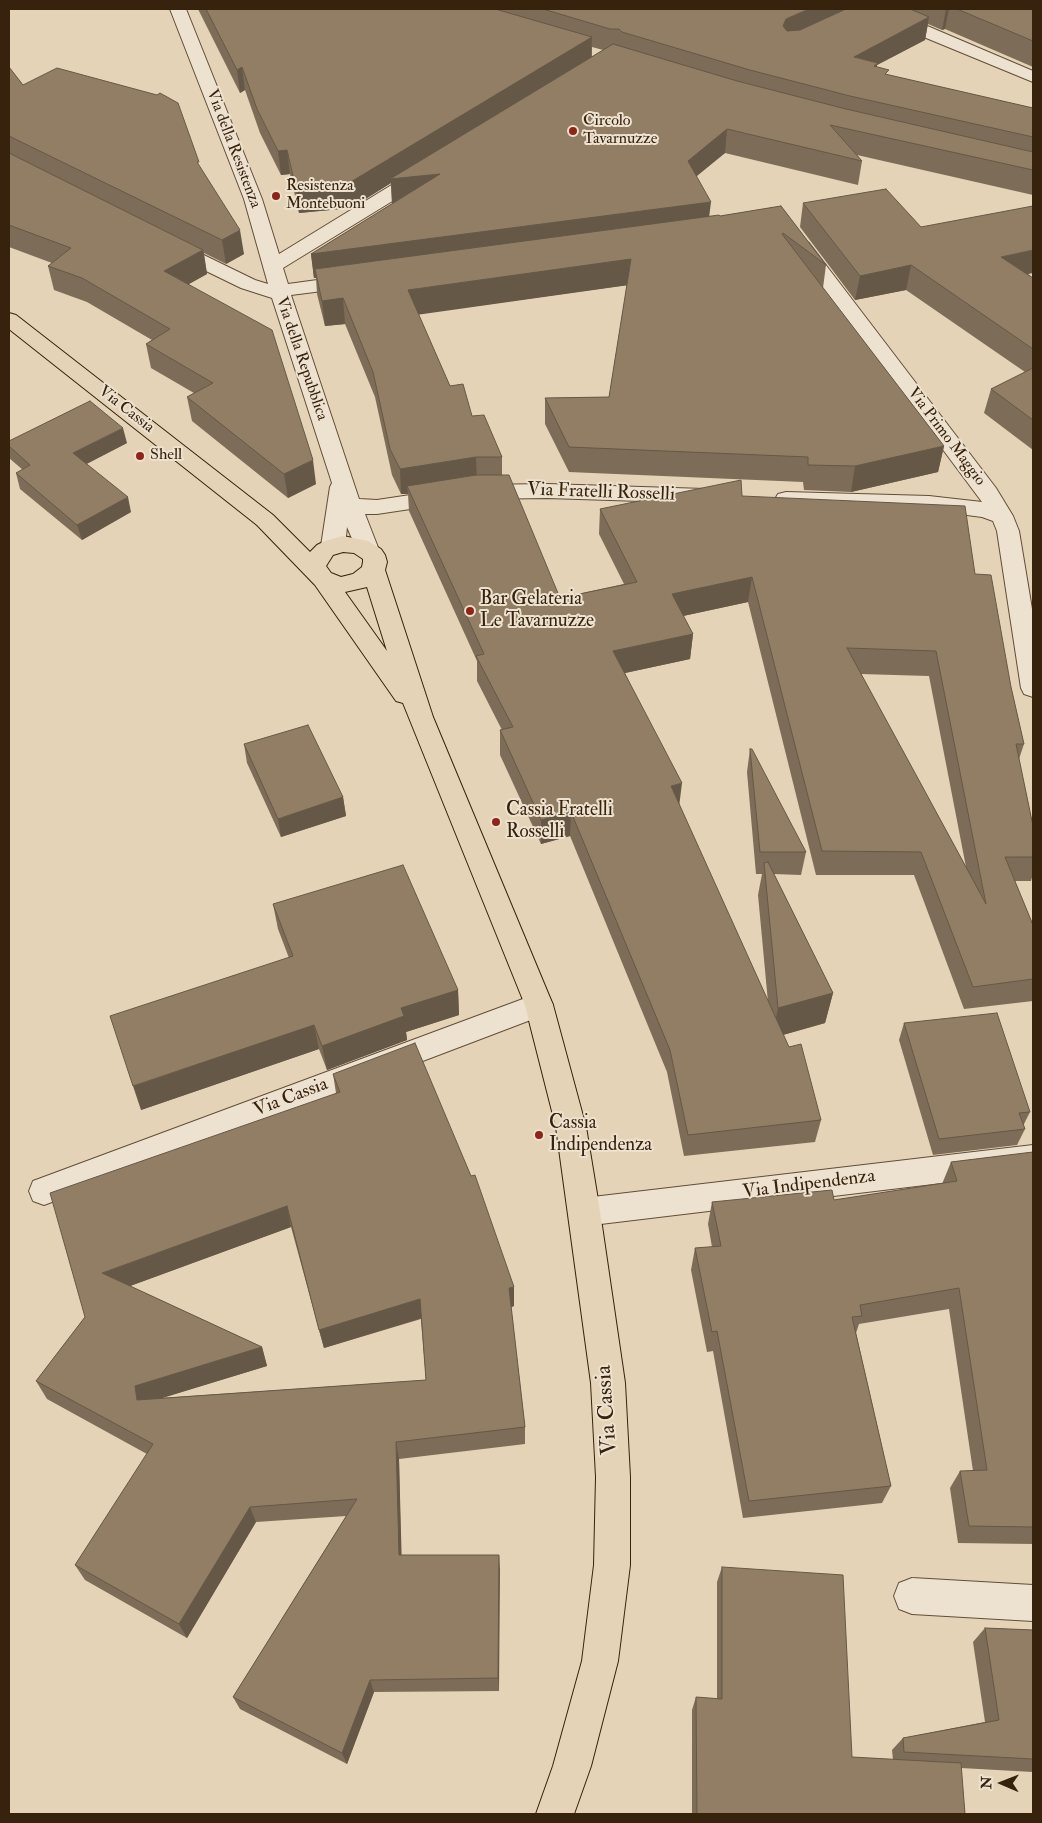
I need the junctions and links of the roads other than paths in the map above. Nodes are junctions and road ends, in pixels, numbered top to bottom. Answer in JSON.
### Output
{"nodes":[{"id":1,"x":178,"y":9,"type":"edge"},
{"id":2,"x":874,"y":12,"type":"edge"},
{"id":3,"x":1033,"y":77,"type":"edge"},
{"id":4,"x":436,"y":166,"type":"edge"},
{"id":5,"x":788,"y":228,"type":"edge"},
{"id":6,"x":156,"y":239,"type":"edge"},
{"id":7,"x":273,"y":266,"type":"junction"},
{"id":8,"x":370,"y":279,"type":"edge"},
{"id":9,"x":280,"y":291,"type":"junction"},
{"id":10,"x":9,"y":319,"type":"edge"},
{"id":11,"x":342,"y":480,"type":"junction"},
{"id":12,"x":724,"y":497,"type":"edge"},
{"id":13,"x":763,"y":498,"type":"edge"},
{"id":14,"x":350,"y":504,"type":"junction"},
{"id":15,"x":1002,"y":516,"type":"junction"},
{"id":16,"x":265,"y":520,"type":"junction"},
{"id":17,"x":333,"y":546,"type":"junction"},
{"id":18,"x":370,"y":560,"type":"junction"},
{"id":19,"x":320,"y":576,"type":"junction"},
{"id":20,"x":1027,"y":613,"type":"edge"},
{"id":21,"x":1033,"y":688,"type":"edge"},
{"id":22,"x":420,"y":717,"type":"junction"},
{"id":23,"x":539,"y":1005,"type":"junction"},
{"id":24,"x":1033,"y":1158,"type":"edge"},
{"id":25,"x":44,"y":1191,"type":"dead end"},
{"id":26,"x":584,"y":1212,"type":"junction"},
{"id":27,"x":912,"y":1596,"type":"dead end"},
{"id":28,"x":1033,"y":1603,"type":"edge"},
{"id":29,"x":555,"y":1814,"type":"edge"}],
"edges":[{"from":1,"to":7,"type":"street","name":"Via della Resistenza"},
{"from":2,"to":3,"type":"street"},
{"from":4,"to":7,"type":"street"},
{"from":5,"to":15,"type":"street","name":"Via Primo Maggio"},
{"from":6,"to":9,"type":"street","name":"Via della Repubblica"},
{"from":7,"to":9,"type":"street","name":"Via della Resistenza"},
{"from":8,"to":9,"type":"street"},
{"from":9,"to":11,"type":"street","name":"Via della Repubblica"},
{"from":10,"to":16,"type":"main road","name":"Via Cassia"},
{"from":11,"to":14,"type":"street","name":"Via della Repubblica"},
{"from":11,"to":17,"type":"street","name":"Via della Repubblica"},
{"from":12,"to":14,"type":"street","name":"Via Fratelli Rosselli"},
{"from":13,"to":15,"type":"street"},
{"from":14,"to":18,"type":"street","name":"Via della Repubblica"},
{"from":15,"to":20,"type":"street","name":"Via Primo Maggio"},
{"from":16,"to":17,"type":"main road","name":"Via Cassia"},
{"from":16,"to":19,"type":"main road","name":"Via Cassia"},
{"from":17,"to":18,"type":"main road","name":"Via Cassia"},
{"from":17,"to":19,"type":"main road"},
{"from":18,"to":19,"type":"main road"},
{"from":18,"to":22,"type":"main road","name":"Via Cassia"},
{"from":19,"to":22,"type":"main road","name":"Via Cassia"},
{"from":20,"to":21,"type":"street","name":"Via Primo Maggio"},
{"from":22,"to":23,"type":"main road","name":"Via Cassia"},
{"from":23,"to":25,"type":"street","name":"Via Cassia"},
{"from":23,"to":26,"type":"main road","name":"Via Cassia"},
{"from":24,"to":26,"type":"street","name":"Via Indipendenza"},
{"from":26,"to":29,"type":"main road","name":"Via Cassia"},
{"from":27,"to":28,"type":"street"}]}
